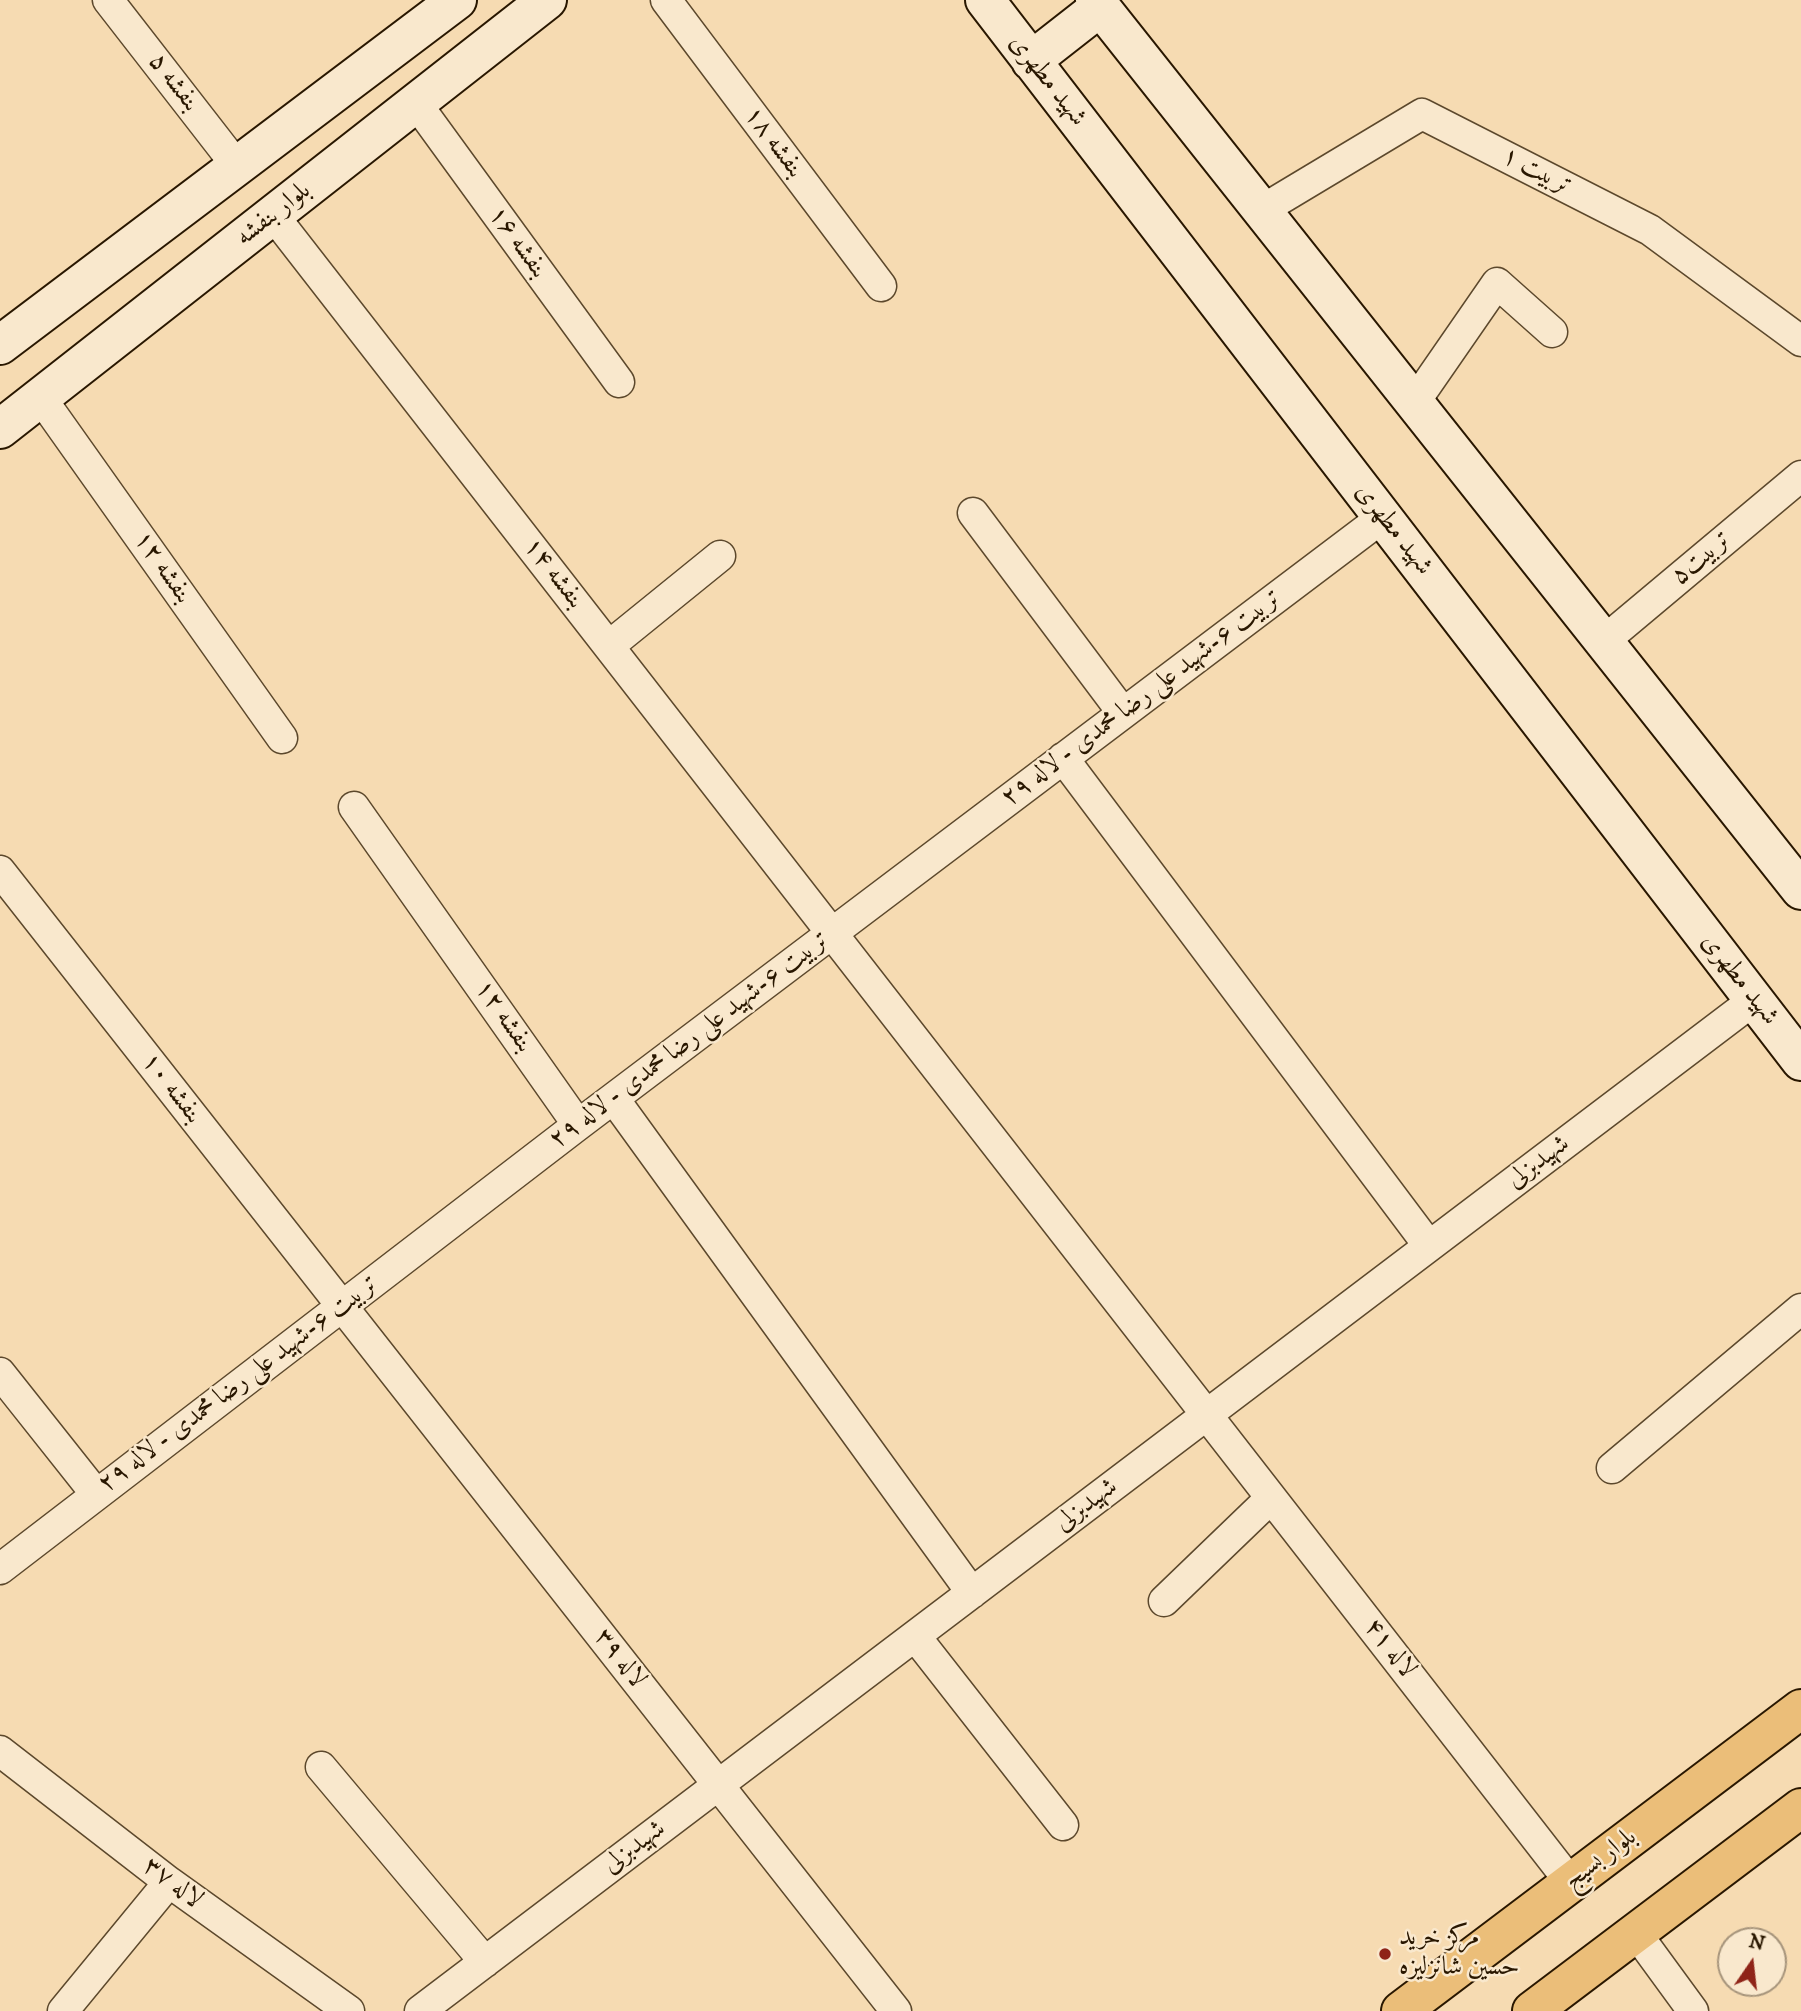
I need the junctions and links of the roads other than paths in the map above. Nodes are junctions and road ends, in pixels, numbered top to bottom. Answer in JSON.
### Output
{"nodes":[{"id":1,"x":108,"y":0,"type":"edge"},
{"id":2,"x":457,"y":0,"type":"edge"},
{"id":3,"x":547,"y":0,"type":"edge"},
{"id":4,"x":666,"y":0,"type":"edge"},
{"id":5,"x":985,"y":0,"type":"edge"},
{"id":6,"x":1098,"y":3,"type":"edge"},
{"id":7,"x":1031,"y":61,"type":"junction"},
{"id":8,"x":416,"y":103,"type":"junction"},
{"id":9,"x":237,"y":166,"type":"junction"},
{"id":10,"x":1262,"y":210,"type":"junction"},
{"id":11,"x":273,"y":215,"type":"junction"},
{"id":12,"x":881,"y":286,"type":"dead end"},
{"id":13,"x":1552,"y":332,"type":"dead end"},
{"id":14,"x":1801,"y":341,"type":"edge"},
{"id":15,"x":0,"y":345,"type":"edge"},
{"id":16,"x":619,"y":382,"type":"dead end"},
{"id":17,"x":41,"y":398,"type":"junction"},
{"id":18,"x":1414,"y":403,"type":"junction"},
{"id":19,"x":0,"y":429,"type":"edge"},
{"id":20,"x":1801,"y":476,"type":"edge"},
{"id":21,"x":973,"y":513,"type":"dead end"},
{"id":22,"x":1382,"y":517,"type":"junction"},
{"id":23,"x":720,"y":556,"type":"dead end"},
{"id":24,"x":1604,"y":641,"type":"junction"},
{"id":25,"x":609,"y":646,"type":"junction"},
{"id":26,"x":1123,"y":713,"type":"junction"},
{"id":27,"x":282,"y":738,"type":"dead end"},
{"id":28,"x":1063,"y":758,"type":"junction"},
{"id":29,"x":354,"y":807,"type":"dead end"},
{"id":30,"x":0,"y":871,"type":"edge"},
{"id":31,"x":1801,"y":890,"type":"edge"},
{"id":32,"x":832,"y":933,"type":"junction"},
{"id":33,"x":1754,"y":1000,"type":"junction"},
{"id":34,"x":1801,"y":1061,"type":"edge"},
{"id":35,"x":614,"y":1099,"type":"junction"},
{"id":36,"x":578,"y":1125,"type":"junction"},
{"id":37,"x":1429,"y":1246,"type":"junction"},
{"id":38,"x":342,"y":1307,"type":"junction"},
{"id":39,"x":1801,"y":1309,"type":"edge"},
{"id":40,"x":0,"y":1373,"type":"edge"},
{"id":41,"x":1207,"y":1415,"type":"junction"},
{"id":42,"x":1612,"y":1468,"type":"dead end"},
{"id":43,"x":96,"y":1494,"type":"junction"},
{"id":44,"x":1271,"y":1498,"type":"junction"},
{"id":45,"x":0,"y":1569,"type":"edge"},
{"id":46,"x":972,"y":1593,"type":"junction"},
{"id":47,"x":1164,"y":1601,"type":"dead end"},
{"id":48,"x":915,"y":1636,"type":"junction"},
{"id":49,"x":1801,"y":1709,"type":"edge"},
{"id":50,"x":0,"y":1751,"type":"edge"},
{"id":51,"x":321,"y":1767,"type":"dead end"},
{"id":52,"x":718,"y":1785,"type":"junction"},
{"id":53,"x":1801,"y":1808,"type":"edge"},
{"id":54,"x":1063,"y":1825,"type":"dead end"},
{"id":55,"x":169,"y":1882,"type":"junction"},
{"id":56,"x":1571,"y":1882,"type":"junction"},
{"id":57,"x":1636,"y":1933,"type":"junction"},
{"id":58,"x":485,"y":1962,"type":"junction"},
{"id":59,"x":63,"y":2011,"type":"edge"},
{"id":60,"x":349,"y":2011,"type":"edge"},
{"id":61,"x":420,"y":2011,"type":"edge"},
{"id":62,"x":896,"y":2011,"type":"edge"},
{"id":63,"x":1401,"y":2011,"type":"edge"},
{"id":64,"x":1532,"y":2011,"type":"edge"},
{"id":65,"x":1693,"y":2011,"type":"edge"}],
"edges":[{"from":1,"to":9,"type":"street","name":"بنفشه ۵"},
{"from":2,"to":9,"type":"main road"},
{"from":3,"to":8,"type":"main road","name":"بلوار بنفشه"},
{"from":4,"to":12,"type":"street","name":"بنفشه ۱۸"},
{"from":5,"to":7,"type":"main road","name":"شهید مطهری"},
{"from":6,"to":7,"type":"main road"},
{"from":6,"to":10,"type":"main road"},
{"from":7,"to":22,"type":"main road","name":"شهید مطهری"},
{"from":8,"to":11,"type":"main road","name":"بلوار بنفشه"},
{"from":8,"to":16,"type":"street","name":"بنفشه ۱۶"},
{"from":9,"to":15,"type":"main road"},
{"from":10,"to":14,"type":"street","name":"تربیت ۱"},
{"from":10,"to":18,"type":"main road"},
{"from":11,"to":17,"type":"main road","name":"بلوار بنفشه"},
{"from":11,"to":25,"type":"street","name":"بنفشه ۱۴"},
{"from":13,"to":18,"type":"street"},
{"from":17,"to":19,"type":"main road","name":"بلوار بنفشه"},
{"from":17,"to":27,"type":"street","name":"بنفشه ۱۲"},
{"from":18,"to":24,"type":"main road"},
{"from":20,"to":24,"type":"street","name":"تربیت۵"},
{"from":21,"to":26,"type":"street"},
{"from":22,"to":26,"type":"street","name":"تربیت ۶-شهید علی رضا محمدی - لاله ۲۹"},
{"from":22,"to":33,"type":"main road","name":"شهید مطهری"},
{"from":23,"to":25,"type":"street"},
{"from":24,"to":31,"type":"main road"},
{"from":25,"to":32,"type":"street","name":"بنفشه ۱۴"},
{"from":26,"to":28,"type":"street","name":"تربیت ۶-شهید علی رضا محمدی - لاله ۲۹"},
{"from":28,"to":32,"type":"street","name":"تربیت ۶-شهید علی رضا محمدی - لاله ۲۹"},
{"from":28,"to":37,"type":"street"},
{"from":29,"to":36,"type":"street","name":"بنفشه ۱۲"},
{"from":30,"to":38,"type":"street","name":"بنفشه ۱۰"},
{"from":32,"to":35,"type":"street","name":"تربیت ۶-شهید علی رضا محمدی - لاله ۲۹"},
{"from":32,"to":41,"type":"street","name":"بنفشه ۱۴"},
{"from":33,"to":34,"type":"main road","name":"شهید مطهری"},
{"from":33,"to":37,"type":"street","name":"شهیدبزلی"},
{"from":35,"to":36,"type":"street","name":"تربیت ۶-شهید علی رضا محمدی - لاله ۲۹"},
{"from":35,"to":46,"type":"street"},
{"from":36,"to":38,"type":"street","name":"تربیت ۶-شهید علی رضا محمدی - لاله ۲۹"},
{"from":37,"to":41,"type":"street","name":"شهیدبزلی"},
{"from":38,"to":43,"type":"street","name":"تربیت ۶-شهید علی رضا محمدی - لاله ۲۹"},
{"from":38,"to":52,"type":"street","name":"لاله ۳۹"},
{"from":39,"to":42,"type":"street"},
{"from":40,"to":43,"type":"street"},
{"from":41,"to":44,"type":"street","name":"لاله ۴۱"},
{"from":41,"to":46,"type":"street","name":"شهیدبزلی"},
{"from":43,"to":45,"type":"street","name":"تربیت ۶-شهید علی رضا محمدی - لاله ۲۹"},
{"from":44,"to":47,"type":"street"},
{"from":44,"to":56,"type":"street","name":"لاله ۴۱"},
{"from":46,"to":48,"type":"street","name":"شهیدبزلی"},
{"from":48,"to":52,"type":"street","name":"شهیدبزلی"},
{"from":48,"to":54,"type":"street"},
{"from":49,"to":56,"type":"main road","name":"بلوار بسیج"},
{"from":50,"to":55,"type":"street","name":"لاله ۳۷"},
{"from":51,"to":58,"type":"street"},
{"from":52,"to":58,"type":"street","name":"شهیدبزلی"},
{"from":52,"to":62,"type":"street","name":"لاله ۳۹"},
{"from":53,"to":57,"type":"main road"},
{"from":55,"to":59,"type":"street"},
{"from":55,"to":60,"type":"street","name":"لاله ۳۷"},
{"from":56,"to":63,"type":"main road","name":"بلوار بسیج"},
{"from":57,"to":64,"type":"main road"},
{"from":57,"to":65,"type":"street"},
{"from":58,"to":61,"type":"street","name":"شهیدبزلی"}]}
